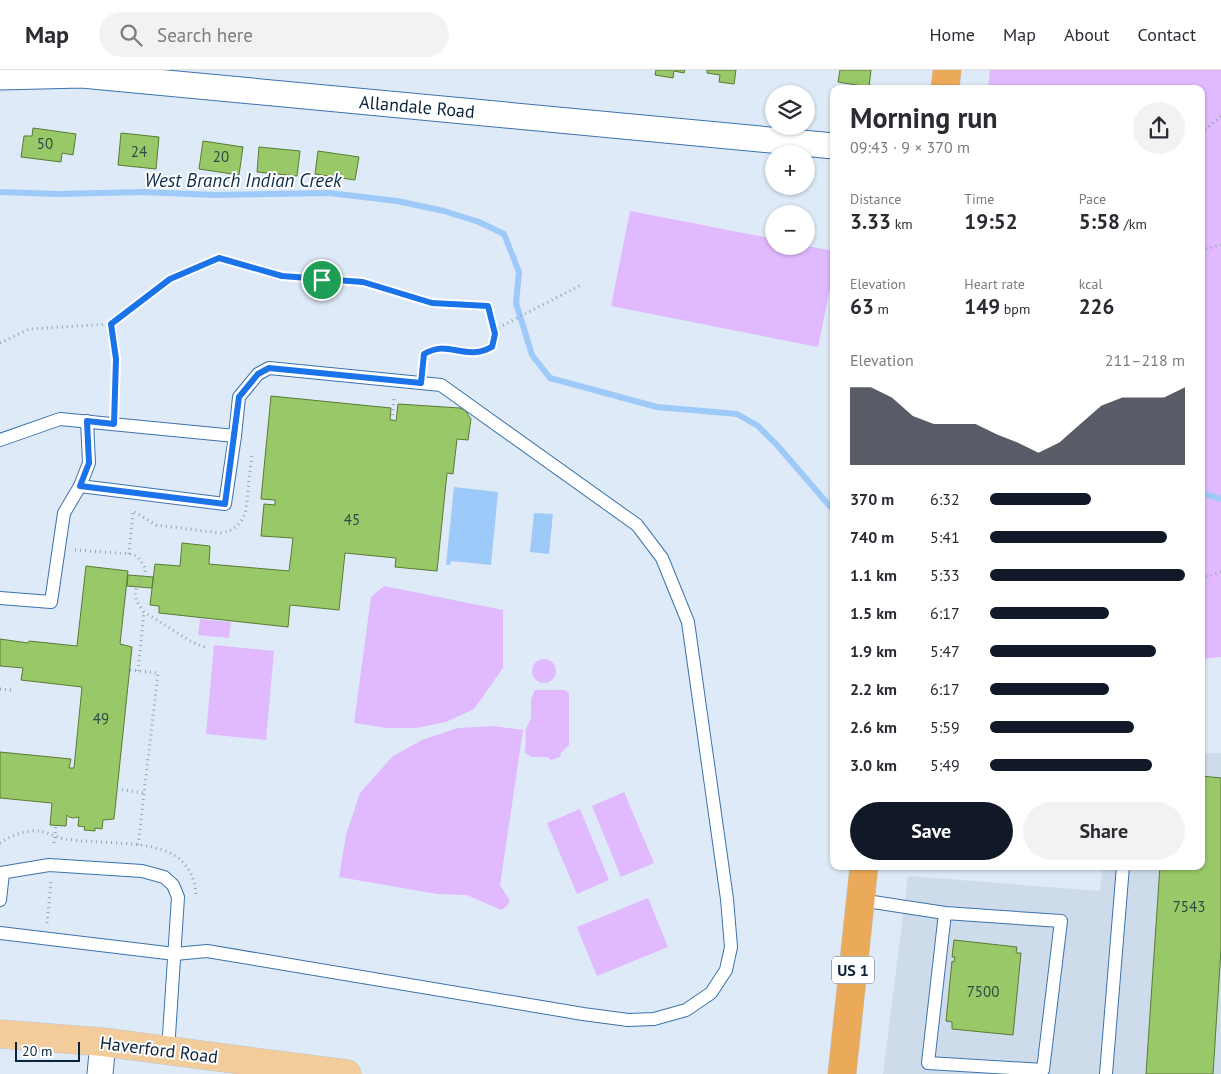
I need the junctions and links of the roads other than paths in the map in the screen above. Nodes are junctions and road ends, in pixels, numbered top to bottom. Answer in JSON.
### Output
{"nodes":[{"id":1,"x":947,"y":70,"type":"edge"},
{"id":2,"x":82,"y":72,"type":"edge"},
{"id":3,"x":0,"y":77,"type":"edge"},
{"id":4,"x":945,"y":85,"type":"edge"},
{"id":5,"x":830,"y":146,"type":"edge"},
{"id":6,"x":87,"y":421,"type":"junction"},
{"id":7,"x":235,"y":436,"type":"junction"},
{"id":8,"x":0,"y":440,"type":"edge"},
{"id":9,"x":80,"y":486,"type":"junction"},
{"id":10,"x":0,"y":598,"type":"edge"},
{"id":11,"x":864,"y":870,"type":"edge"},
{"id":12,"x":1123,"y":870,"type":"edge"},
{"id":13,"x":2,"y":873,"type":"edge"},
{"id":14,"x":0,"y":900,"type":"edge"},
{"id":15,"x":860,"y":900,"type":"junction"},
{"id":16,"x":945,"y":913,"type":"junction"},
{"id":17,"x":0,"y":932,"type":"edge"},
{"id":18,"x":174,"y":954,"type":"junction"},
{"id":19,"x":0,"y":1034,"type":"edge"},
{"id":20,"x":103,"y":1042,"type":"junction"},
{"id":21,"x":168,"y":1051,"type":"junction"},
{"id":22,"x":1042,"y":1072,"type":"edge"},
{"id":23,"x":100,"y":1074,"type":"edge"},
{"id":24,"x":348,"y":1074,"type":"edge"},
{"id":25,"x":842,"y":1074,"type":"edge"},
{"id":26,"x":1106,"y":1074,"type":"edge"}],
"edges":[{"from":1,"to":4,"type":"highway"},
{"from":2,"to":3,"type":"street","name":"Allandale Road"},
{"from":2,"to":5,"type":"street","name":"Allandale Road"},
{"from":6,"to":7,"type":"lane"},
{"from":6,"to":8,"type":"lane"},
{"from":6,"to":9,"type":"lane"},
{"from":7,"to":9,"type":"lane"},
{"from":7,"to":18,"type":"lane"},
{"from":9,"to":10,"type":"lane"},
{"from":11,"to":15,"type":"highway","number":"US 1"},
{"from":12,"to":26,"type":"lane"},
{"from":13,"to":14,"type":"lane"},
{"from":13,"to":18,"type":"lane"},
{"from":15,"to":16,"type":"lane"},
{"from":15,"to":25,"type":"highway","number":"US 1"},
{"from":16,"to":22,"type":"lane"},
{"from":16,"to":22,"type":"lane"},
{"from":17,"to":18,"type":"lane"},
{"from":18,"to":21,"type":"lane"},
{"from":19,"to":20,"type":"main road","name":"Haverford Road"},
{"from":20,"to":21,"type":"main road","name":"Haverford Road"},
{"from":20,"to":23,"type":"street"},
{"from":21,"to":24,"type":"main road","name":"Haverford Road"}]}
